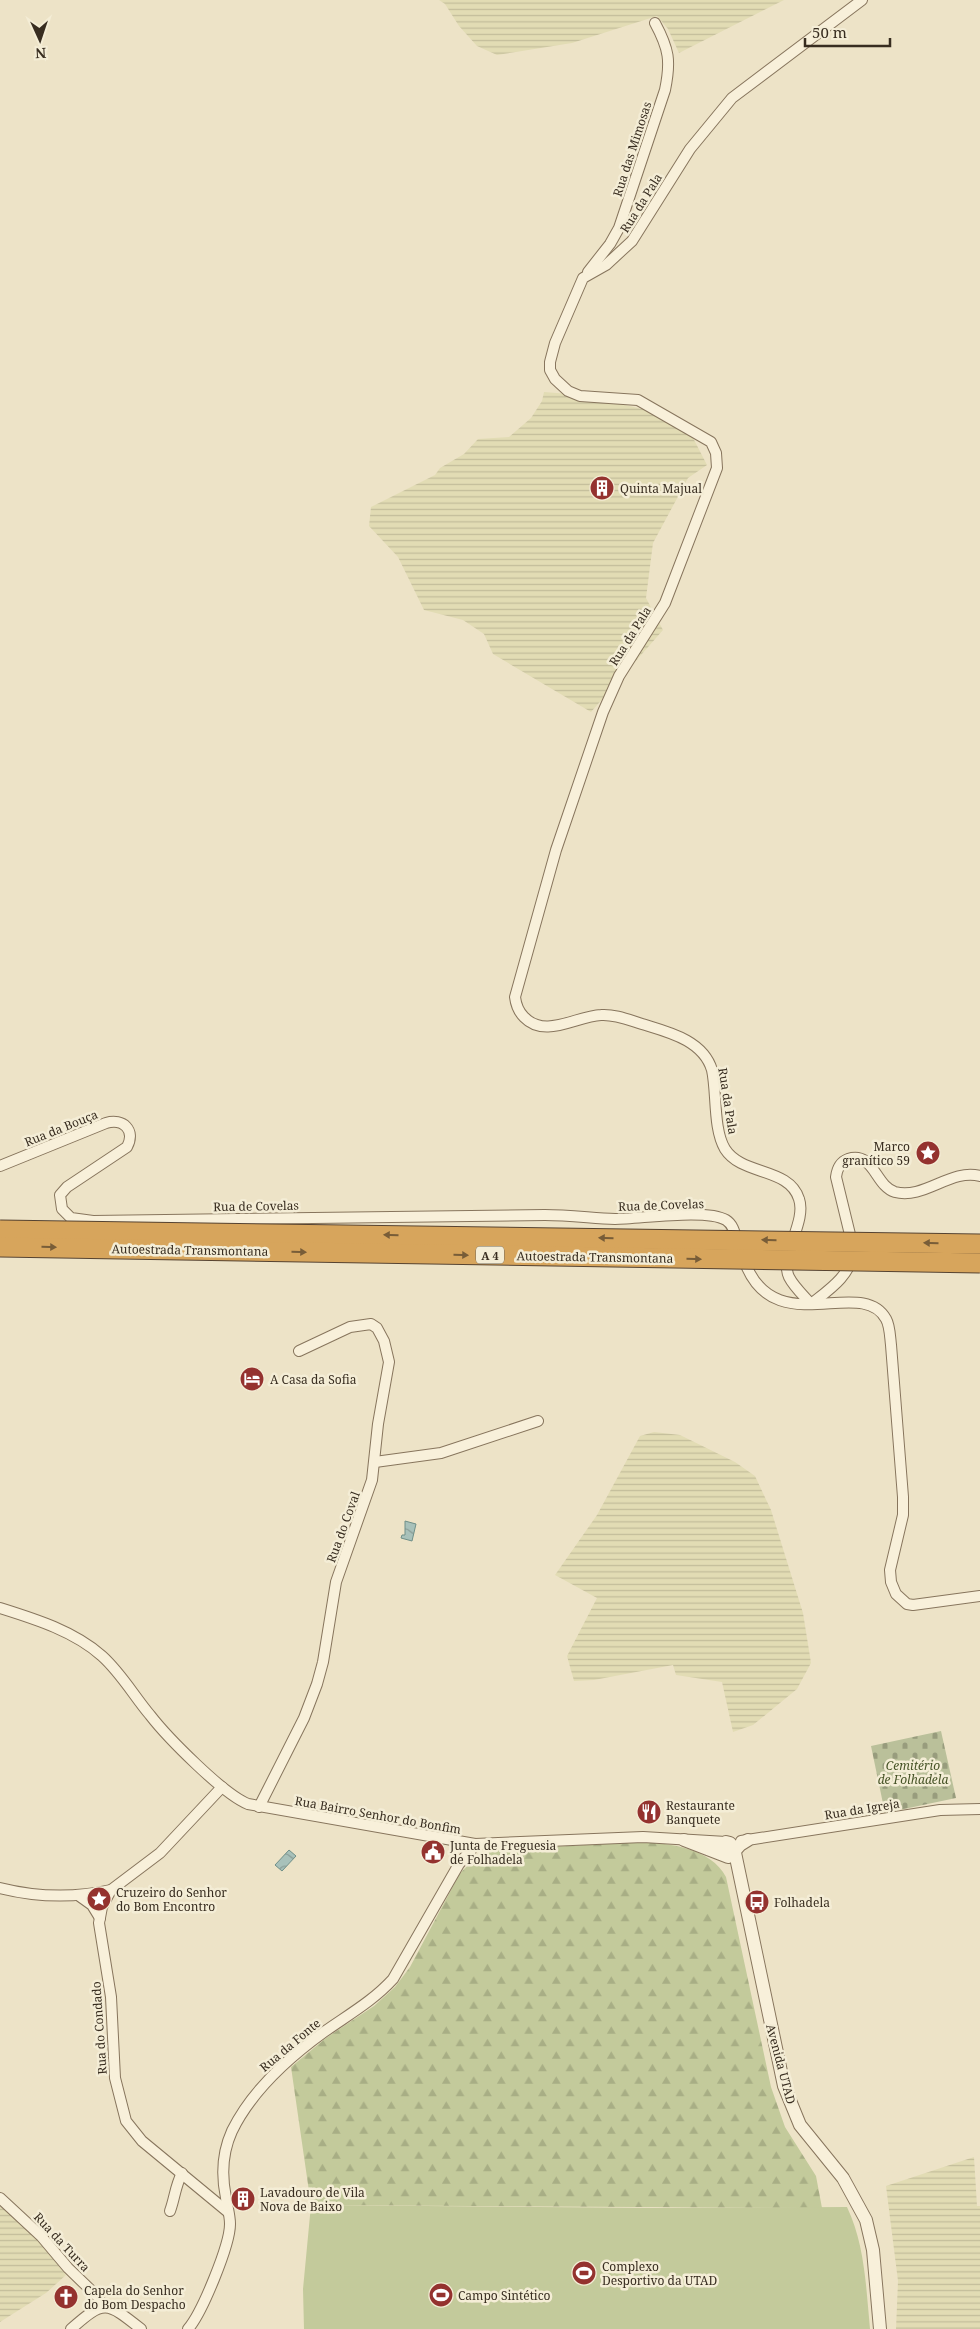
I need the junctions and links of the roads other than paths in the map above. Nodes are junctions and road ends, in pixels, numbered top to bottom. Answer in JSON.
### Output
{"nodes":[{"id":1,"x":862,"y":0,"type":"edge"},
{"id":2,"x":655,"y":23,"type":"dead end"},
{"id":3,"x":586,"y":275,"type":"junction"},
{"id":4,"x":0,"y":1166,"type":"edge"},
{"id":5,"x":980,"y":1176,"type":"edge"},
{"id":6,"x":93,"y":1221,"type":"joint"},
{"id":7,"x":0,"y":1230,"type":"edge"},
{"id":8,"x":980,"y":1244,"type":"edge"},
{"id":9,"x":0,"y":1246,"type":"edge"},
{"id":10,"x":980,"y":1263,"type":"edge"},
{"id":11,"x":811,"y":1304,"type":"junction"},
{"id":12,"x":299,"y":1351,"type":"dead end"},
{"id":13,"x":538,"y":1421,"type":"dead end"},
{"id":14,"x":375,"y":1462,"type":"junction"},
{"id":15,"x":980,"y":1596,"type":"edge"},
{"id":16,"x":0,"y":1608,"type":"edge"},
{"id":17,"x":222,"y":1787,"type":"junction"},
{"id":18,"x":259,"y":1807,"type":"junction"},
{"id":19,"x":980,"y":1809,"type":"edge"},
{"id":20,"x":684,"y":1840,"type":"joint"},
{"id":21,"x":748,"y":1840,"type":"joint"},
{"id":22,"x":476,"y":1844,"type":"junction"},
{"id":23,"x":728,"y":1847,"type":"junction"},
{"id":24,"x":0,"y":1888,"type":"edge"},
{"id":25,"x":111,"y":1890,"type":"junction"},
{"id":26,"x":78,"y":1895,"type":"junction"},
{"id":27,"x":100,"y":1918,"type":"junction"},
{"id":28,"x":182,"y":2173,"type":"junction"},
{"id":29,"x":0,"y":2198,"type":"edge"},
{"id":30,"x":170,"y":2211,"type":"dead end"},
{"id":31,"x":228,"y":2212,"type":"junction"},
{"id":32,"x":103,"y":2306,"type":"junction"},
{"id":33,"x":71,"y":2329,"type":"edge"},
{"id":34,"x":141,"y":2329,"type":"edge"},
{"id":35,"x":188,"y":2329,"type":"edge"},
{"id":36,"x":880,"y":2329,"type":"edge"}],
"edges":[{"from":1,"to":3,"type":"street","name":"Rua da Pala"},
{"from":2,"to":3,"type":"street","name":"Rua das Mimosas"},
{"from":3,"to":11,"type":"street","name":"Rua da Pala"},
{"from":4,"to":6,"type":"street","name":"Rua da Bouça"},
{"from":5,"to":11,"type":"street"},
{"from":6,"to":11,"type":"street","name":"Rua de Covelas"},
{"from":8,"to":7,"type":"highway","name":"Autoestrada Transmontana","number":"A 4","one_way":true,"bridge":true},
{"from":9,"to":10,"type":"highway","name":"Autoestrada Transmontana","number":"A 4","one_way":true,"bridge":true},
{"from":11,"to":15,"type":"street","name":"Rua de Covelas"},
{"from":12,"to":14,"type":"street","name":"Rua do Coval"},
{"from":13,"to":14,"type":"street"},
{"from":14,"to":18,"type":"street","name":"Rua do Coval"},
{"from":16,"to":17,"type":"street","name":"Rua Bairro Senhor do Bonfim"},
{"from":17,"to":18,"type":"street","name":"Rua Bairro Senhor do Bonfim"},
{"from":17,"to":25,"type":"street","name":"Rua do Condado"},
{"from":18,"to":22,"type":"street","name":"Rua Bairro Senhor do Bonfim"},
{"from":19,"to":21,"type":"street","name":"Rua da Igreja"},
{"from":20,"to":22,"type":"street","name":"Rua Bairro Senhor do Bonfim"},
{"from":20,"to":23,"type":"street"},
{"from":21,"to":23,"type":"street"},
{"from":22,"to":31,"type":"street","name":"Rua da Fonte"},
{"from":23,"to":36,"type":"street","name":"Avenida UTAD"},
{"from":24,"to":26,"type":"street"},
{"from":25,"to":26,"type":"street"},
{"from":25,"to":27,"type":"street","name":"Rua do Condado"},
{"from":26,"to":27,"type":"street"},
{"from":27,"to":28,"type":"street","name":"Rua do Condado"},
{"from":28,"to":30,"type":"street"},
{"from":28,"to":31,"type":"street","name":"Rua do Condado"},
{"from":29,"to":32,"type":"street","name":"Rua da Turra"},
{"from":31,"to":35,"type":"street","name":"Rua da Fonte"},
{"from":32,"to":33,"type":"street"},
{"from":32,"to":34,"type":"street"}]}
